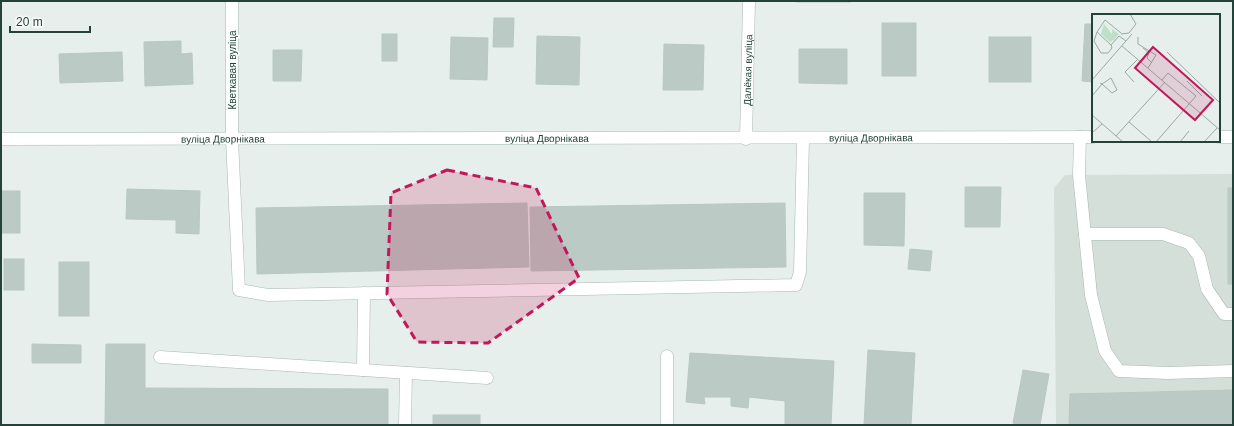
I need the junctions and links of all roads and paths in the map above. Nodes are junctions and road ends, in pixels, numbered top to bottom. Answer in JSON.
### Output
{"nodes":[{"id":1,"x":232,"y":1,"type":"edge"},
{"id":2,"x":750,"y":1,"type":"edge"},
{"id":3,"x":1080,"y":137,"type":"junction"},
{"id":4,"x":1092,"y":137,"type":"edge"},
{"id":5,"x":1220,"y":137,"type":"edge"},
{"id":6,"x":1233,"y":137,"type":"edge"},
{"id":7,"x":1,"y":139,"type":"edge"},
{"id":8,"x":232,"y":139,"type":"junction"},
{"id":9,"x":746,"y":139,"type":"junction"},
{"id":10,"x":803,"y":139,"type":"junction"},
{"id":11,"x":1085,"y":234,"type":"junction"},
{"id":12,"x":364,"y":294,"type":"junction"},
{"id":13,"x":1233,"y":314,"type":"edge"},
{"id":14,"x":667,"y":356,"type":"dead end"},
{"id":15,"x":160,"y":357,"type":"dead end"},
{"id":16,"x":363,"y":370,"type":"junction"},
{"id":17,"x":1233,"y":371,"type":"edge"},
{"id":18,"x":406,"y":373,"type":"junction"},
{"id":19,"x":487,"y":378,"type":"dead end"},
{"id":20,"x":405,"y":425,"type":"edge"},
{"id":21,"x":667,"y":425,"type":"edge"}],
"edges":[{"from":1,"to":8,"type":"street","name":"Кветкавая вуліца"},
{"from":2,"to":9,"type":"street","name":"Далёкая вуліца"},
{"from":3,"to":4,"type":"street","name":"вуліца Дворнікава"},
{"from":3,"to":10,"type":"street","name":"вуліца Дворнікава"},
{"from":3,"to":11,"type":"street"},
{"from":5,"to":6,"type":"street"},
{"from":7,"to":8,"type":"street","name":"вуліца Дворнікава"},
{"from":8,"to":9,"type":"street","name":"вуліца Дворнікава"},
{"from":8,"to":12,"type":"street","name":"Кветкавая вуліца"},
{"from":9,"to":10,"type":"street","name":"вуліца Дворнікава"},
{"from":10,"to":12,"type":"street"},
{"from":11,"to":13,"type":"street"},
{"from":11,"to":17,"type":"street"},
{"from":12,"to":16,"type":"street"},
{"from":14,"to":21,"type":"street"},
{"from":15,"to":16,"type":"street"},
{"from":16,"to":18,"type":"street"},
{"from":18,"to":19,"type":"street"},
{"from":18,"to":20,"type":"street"}]}
